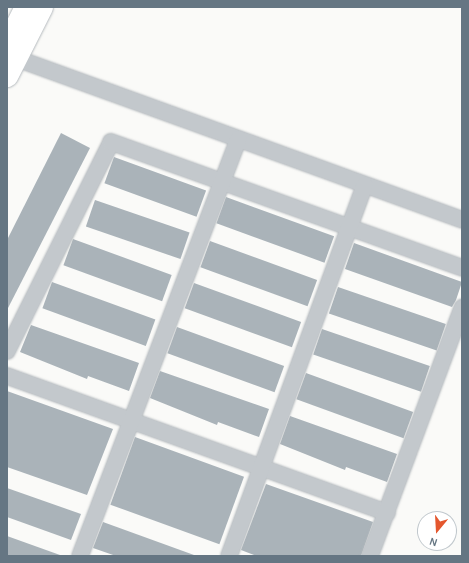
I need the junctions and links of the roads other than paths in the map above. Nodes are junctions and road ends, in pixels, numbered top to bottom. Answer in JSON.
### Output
{"nodes":[{"id":1,"x":25,"y":7,"type":"edge"},
{"id":2,"x":42,"y":7,"type":"edge"},
{"id":3,"x":9,"y":58,"type":"edge"},
{"id":4,"x":238,"y":139,"type":"junction"},
{"id":5,"x":222,"y":182,"type":"junction"},
{"id":6,"x":365,"y":185,"type":"junction"},
{"id":7,"x":462,"y":220,"type":"edge"},
{"id":8,"x":349,"y":227,"type":"junction"},
{"id":9,"x":462,"y":268,"type":"edge"},
{"id":10,"x":462,"y":308,"type":"edge"},
{"id":11,"x":7,"y":351,"type":"edge"},
{"id":12,"x":7,"y":376,"type":"edge"},
{"id":13,"x":131,"y":421,"type":"junction"},
{"id":14,"x":261,"y":468,"type":"junction"},
{"id":15,"x":387,"y":513,"type":"junction"},
{"id":16,"x":80,"y":556,"type":"edge"},
{"id":17,"x":229,"y":556,"type":"edge"},
{"id":18,"x":370,"y":556,"type":"edge"}],
"edges":[{"from":1,"to":3,"type":"main road"},
{"from":2,"to":3,"type":"main road"},
{"from":3,"to":4,"type":"street"},
{"from":4,"to":5,"type":"street"},
{"from":4,"to":6,"type":"street"},
{"from":5,"to":8,"type":"street"},
{"from":5,"to":11,"type":"street"},
{"from":5,"to":13,"type":"street"},
{"from":6,"to":7,"type":"street"},
{"from":6,"to":8,"type":"street"},
{"from":8,"to":9,"type":"street"},
{"from":8,"to":14,"type":"street"},
{"from":10,"to":15,"type":"street"},
{"from":12,"to":13,"type":"street"},
{"from":13,"to":14,"type":"street"},
{"from":13,"to":16,"type":"street"},
{"from":14,"to":15,"type":"street"},
{"from":14,"to":17,"type":"street"},
{"from":15,"to":18,"type":"street"}]}
